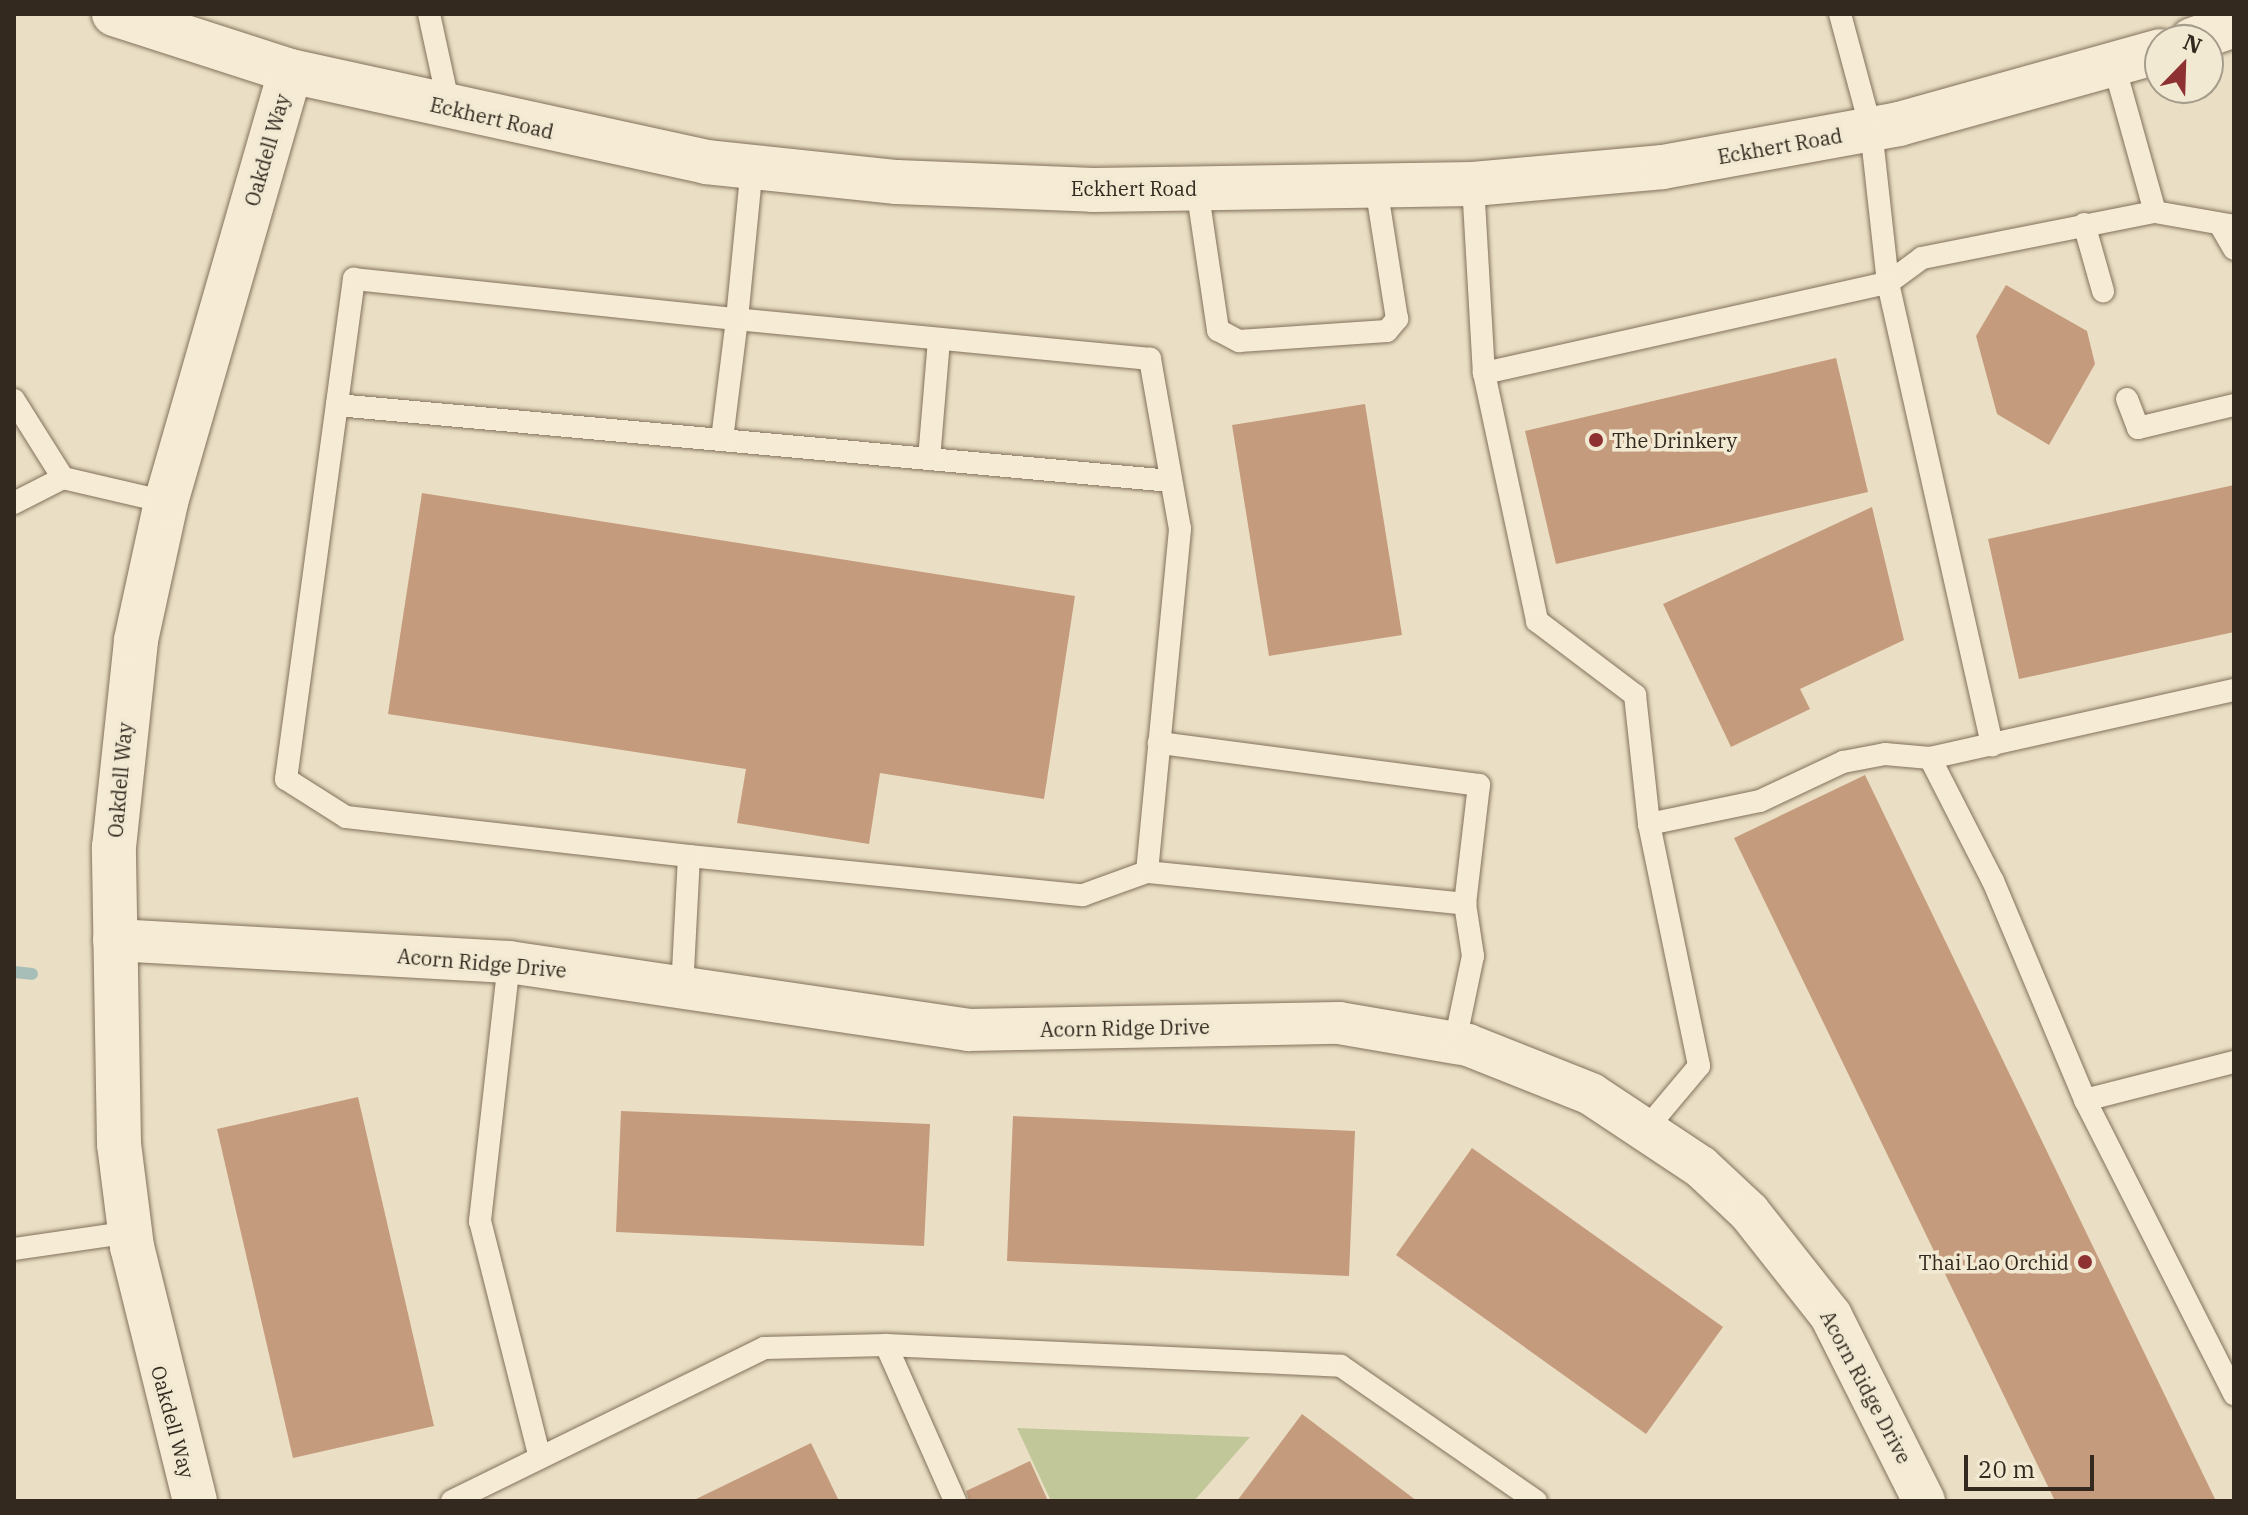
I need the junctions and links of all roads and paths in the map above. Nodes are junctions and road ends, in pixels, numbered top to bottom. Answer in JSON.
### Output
{"nodes":[{"id":1,"x":114,"y":14,"type":"edge"},
{"id":2,"x":429,"y":14,"type":"edge"},
{"id":3,"x":1840,"y":14,"type":"edge"},
{"id":4,"x":2144,"y":56,"type":"edge"},
{"id":5,"x":2114,"y":65,"type":"junction"},
{"id":6,"x":290,"y":71,"type":"junction"},
{"id":7,"x":450,"y":110,"type":"junction"},
{"id":8,"x":1871,"y":129,"type":"junction"},
{"id":9,"x":752,"y":166,"type":"junction"},
{"id":10,"x":1473,"y":184,"type":"junction"},
{"id":11,"x":1376,"y":186,"type":"junction"},
{"id":12,"x":1197,"y":188,"type":"junction"},
{"id":13,"x":2155,"y":212,"type":"junction"},
{"id":14,"x":2084,"y":224,"type":"junction"},
{"id":15,"x":2228,"y":227,"type":"edge"},
{"id":16,"x":2234,"y":249,"type":"edge"},
{"id":17,"x":1888,"y":283,"type":"junction"},
{"id":18,"x":2103,"y":291,"type":"dead end"},
{"id":19,"x":737,"y":319,"type":"junction"},
{"id":20,"x":939,"y":339,"type":"junction"},
{"id":21,"x":1484,"y":373,"type":"junction"},
{"id":22,"x":2127,"y":399,"type":"dead end"},
{"id":23,"x":14,"y":400,"type":"edge"},
{"id":24,"x":337,"y":405,"type":"junction"},
{"id":25,"x":2234,"y":405,"type":"edge"},
{"id":26,"x":722,"y":440,"type":"junction"},
{"id":27,"x":929,"y":459,"type":"junction"},
{"id":28,"x":63,"y":478,"type":"junction"},
{"id":29,"x":1171,"y":481,"type":"junction"},
{"id":30,"x":166,"y":502,"type":"junction"},
{"id":31,"x":14,"y":503,"type":"edge"},
{"id":32,"x":2234,"y":690,"type":"edge"},
{"id":33,"x":1159,"y":743,"type":"junction"},
{"id":34,"x":1992,"y":745,"type":"junction"},
{"id":35,"x":1930,"y":758,"type":"junction"},
{"id":36,"x":1649,"y":824,"type":"junction"},
{"id":37,"x":689,"y":856,"type":"junction"},
{"id":38,"x":1147,"y":872,"type":"junction"},
{"id":39,"x":1465,"y":904,"type":"junction"},
{"id":40,"x":114,"y":940,"type":"junction"},
{"id":41,"x":509,"y":962,"type":"junction"},
{"id":42,"x":682,"y":990,"type":"junction"},
{"id":43,"x":1455,"y":1042,"type":"junction"},
{"id":44,"x":2234,"y":1062,"type":"edge"},
{"id":45,"x":2085,"y":1100,"type":"junction"},
{"id":46,"x":1647,"y":1128,"type":"junction"},
{"id":47,"x":130,"y":1232,"type":"junction"},
{"id":48,"x":14,"y":1249,"type":"edge"},
{"id":49,"x":886,"y":1345,"type":"junction"},
{"id":50,"x":2234,"y":1394,"type":"edge"},
{"id":51,"x":539,"y":1455,"type":"junction"},
{"id":52,"x":195,"y":1501,"type":"edge"},
{"id":53,"x":452,"y":1501,"type":"edge"},
{"id":54,"x":955,"y":1501,"type":"edge"},
{"id":55,"x":1536,"y":1501,"type":"edge"},
{"id":56,"x":1924,"y":1501,"type":"edge"}],
"edges":[{"from":1,"to":6,"type":"main road","name":"Eckhert Road"},
{"from":2,"to":7,"type":"lane"},
{"from":3,"to":8,"type":"lane"},
{"from":4,"to":5,"type":"main road","name":"Eckhert Road"},
{"from":5,"to":8,"type":"main road","name":"Eckhert Road"},
{"from":5,"to":13,"type":"lane"},
{"from":6,"to":7,"type":"main road","name":"Eckhert Road"},
{"from":6,"to":30,"type":"main road","name":"Oakdell Way"},
{"from":7,"to":9,"type":"main road","name":"Eckhert Road"},
{"from":8,"to":10,"type":"main road","name":"Eckhert Road"},
{"from":8,"to":17,"type":"lane"},
{"from":9,"to":12,"type":"main road","name":"Eckhert Road"},
{"from":9,"to":19,"type":"lane"},
{"from":10,"to":11,"type":"main road","name":"Eckhert Road"},
{"from":10,"to":21,"type":"lane"},
{"from":11,"to":12,"type":"main road","name":"Eckhert Road"},
{"from":11,"to":12,"type":"lane"},
{"from":13,"to":14,"type":"lane"},
{"from":13,"to":15,"type":"lane"},
{"from":14,"to":17,"type":"lane"},
{"from":14,"to":18,"type":"lane"},
{"from":15,"to":16,"type":"lane"},
{"from":17,"to":21,"type":"lane"},
{"from":17,"to":34,"type":"lane"},
{"from":19,"to":20,"type":"lane"},
{"from":19,"to":24,"type":"lane"},
{"from":19,"to":26,"type":"lane"},
{"from":20,"to":27,"type":"lane"},
{"from":20,"to":29,"type":"lane"},
{"from":21,"to":36,"type":"lane"},
{"from":22,"to":25,"type":"lane"},
{"from":23,"to":28,"type":"lane"},
{"from":24,"to":26,"type":"lane"},
{"from":24,"to":37,"type":"lane"},
{"from":26,"to":27,"type":"lane"},
{"from":27,"to":29,"type":"lane"},
{"from":28,"to":30,"type":"lane"},
{"from":28,"to":31,"type":"lane"},
{"from":29,"to":33,"type":"lane"},
{"from":30,"to":40,"type":"main road","name":"Oakdell Way"},
{"from":32,"to":34,"type":"lane"},
{"from":33,"to":38,"type":"lane"},
{"from":33,"to":39,"type":"lane"},
{"from":34,"to":35,"type":"lane"},
{"from":35,"to":36,"type":"lane"},
{"from":35,"to":45,"type":"lane"},
{"from":36,"to":46,"type":"lane"},
{"from":37,"to":38,"type":"lane"},
{"from":37,"to":42,"type":"lane"},
{"from":38,"to":39,"type":"lane"},
{"from":39,"to":43,"type":"lane"},
{"from":40,"to":41,"type":"street","name":"Acorn Ridge Drive"},
{"from":40,"to":47,"type":"main road","name":"Oakdell Way"},
{"from":41,"to":42,"type":"street","name":"Acorn Ridge Drive"},
{"from":41,"to":51,"type":"lane"},
{"from":42,"to":43,"type":"street","name":"Acorn Ridge Drive"},
{"from":43,"to":46,"type":"street","name":"Acorn Ridge Drive"},
{"from":44,"to":45,"type":"lane"},
{"from":45,"to":50,"type":"lane"},
{"from":46,"to":56,"type":"street","name":"Acorn Ridge Drive"},
{"from":47,"to":48,"type":"lane"},
{"from":47,"to":52,"type":"main road","name":"Oakdell Way"},
{"from":49,"to":51,"type":"lane"},
{"from":49,"to":54,"type":"lane"},
{"from":49,"to":55,"type":"lane"},
{"from":51,"to":53,"type":"lane"}]}
